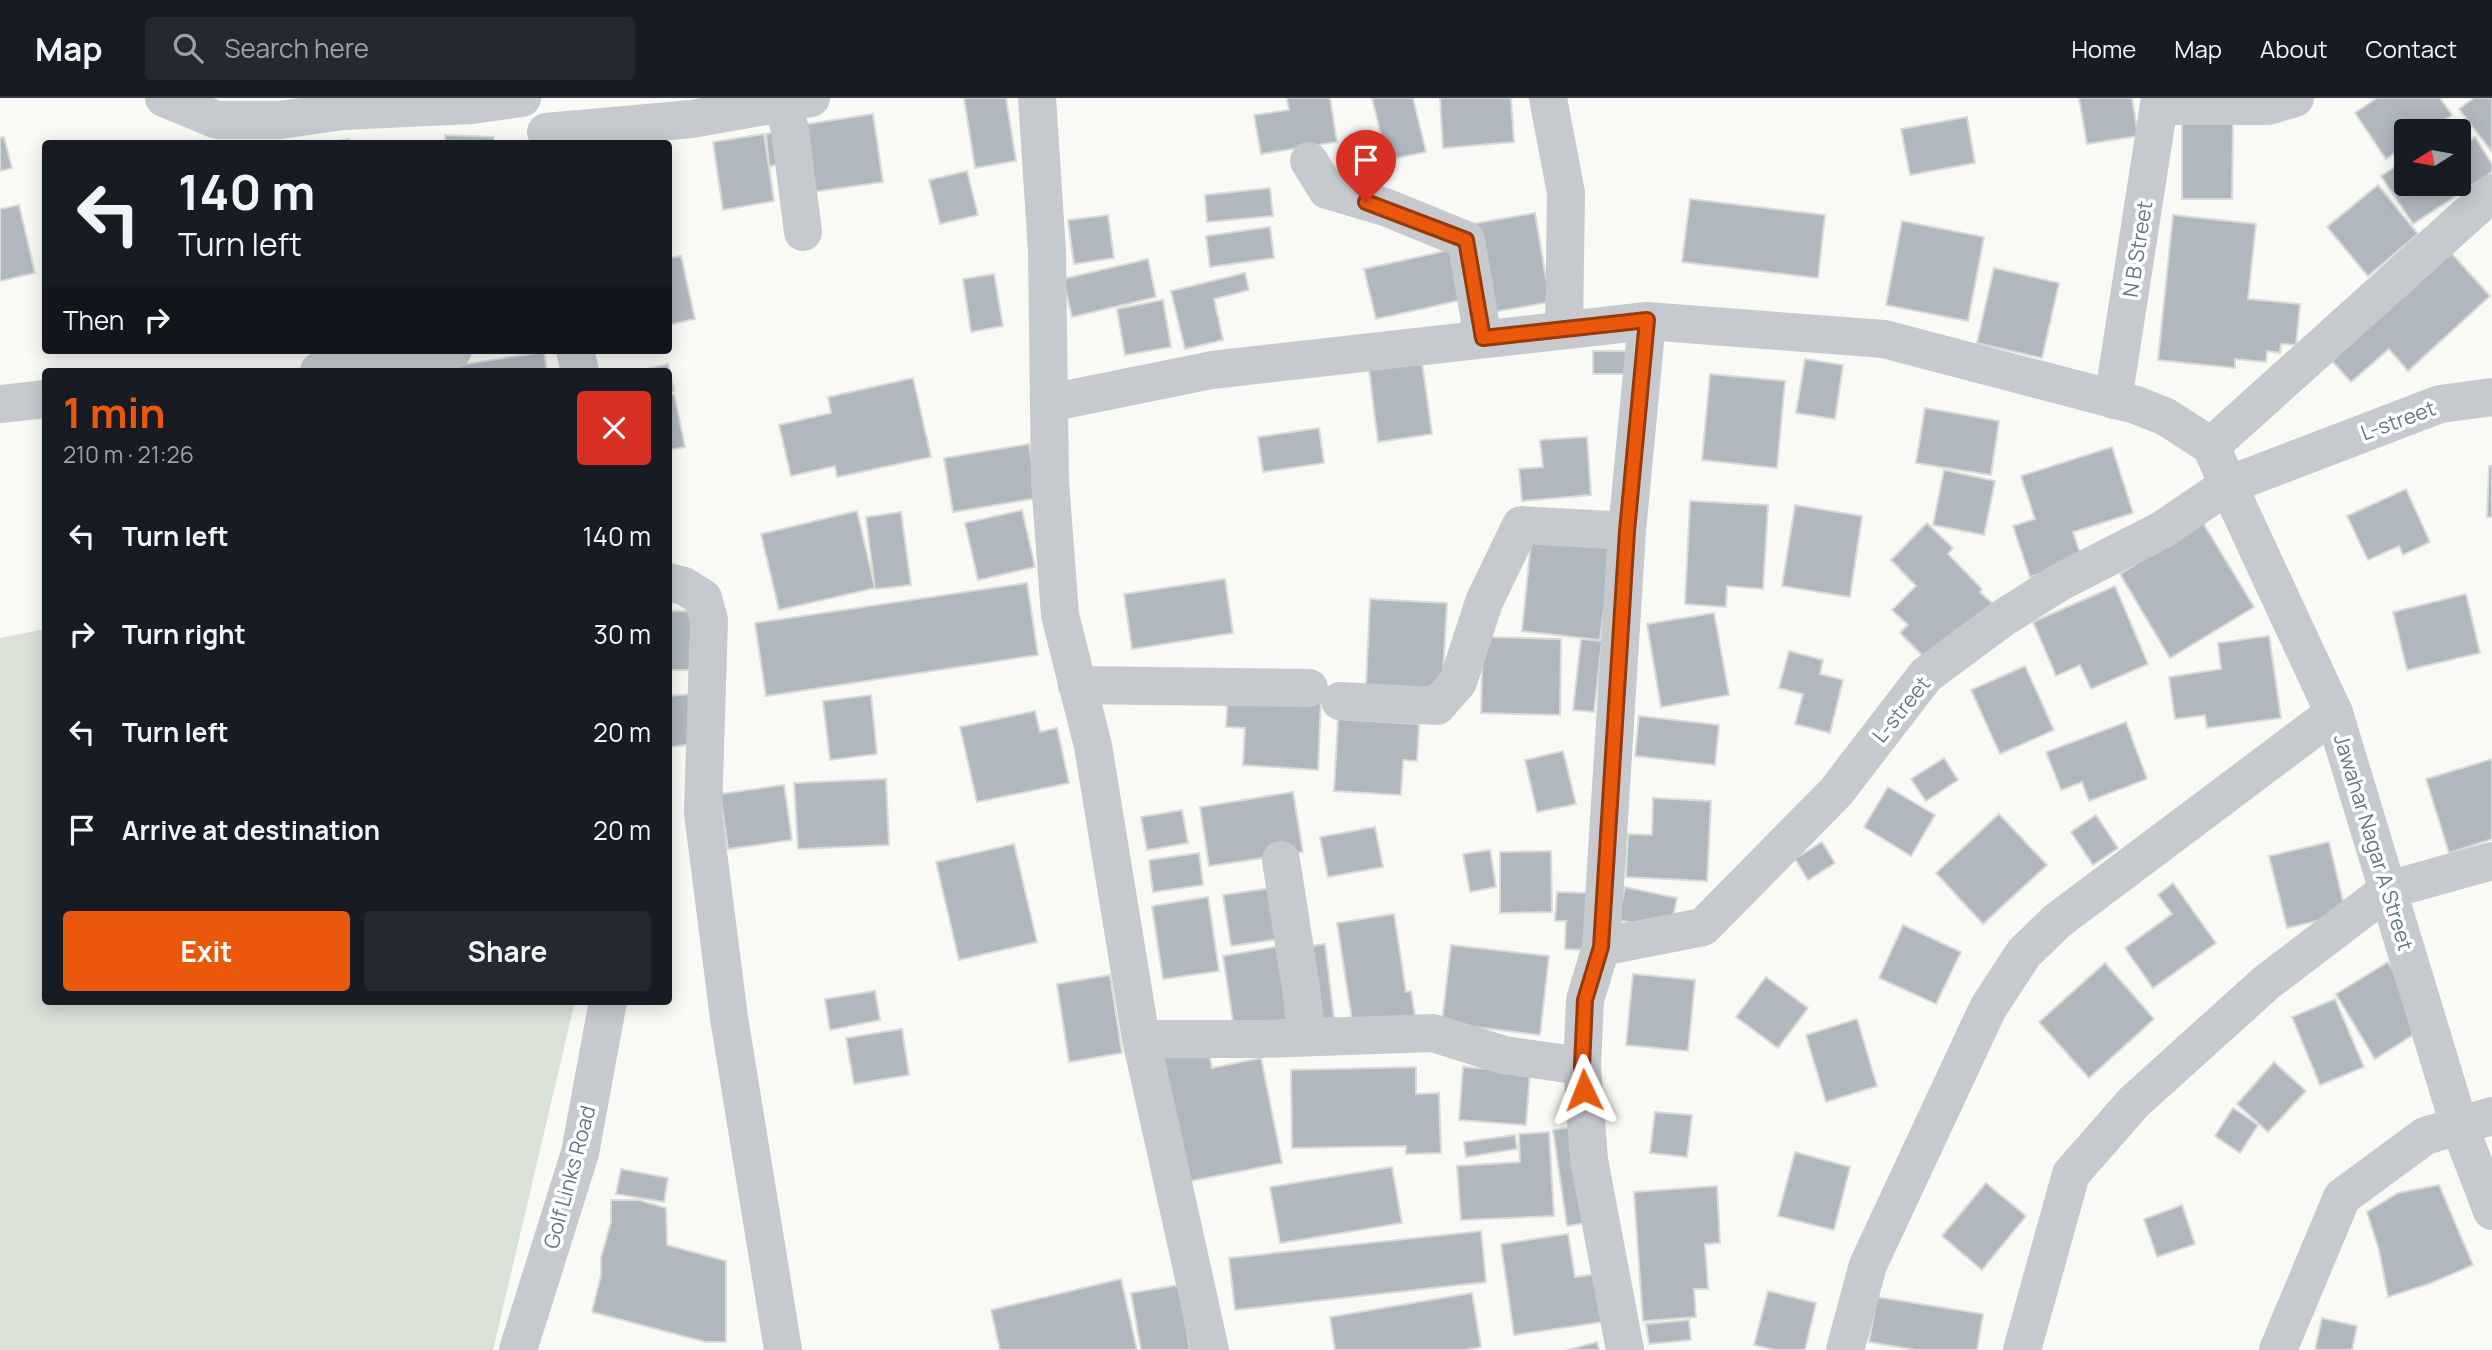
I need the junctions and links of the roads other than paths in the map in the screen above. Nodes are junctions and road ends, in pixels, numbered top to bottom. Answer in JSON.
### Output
{"nodes":[{"id":1,"x":164,"y":98,"type":"edge"},
{"id":2,"x":522,"y":98,"type":"edge"},
{"id":3,"x":1037,"y":98,"type":"edge"},
{"id":4,"x":1548,"y":98,"type":"edge"},
{"id":5,"x":2295,"y":98,"type":"edge"},
{"id":6,"x":797,"y":100,"type":"edge"},
{"id":7,"x":2159,"y":102,"type":"edge"},
{"id":8,"x":693,"y":109,"type":"edge"},
{"id":9,"x":543,"y":124,"type":"edge"},
{"id":10,"x":1310,"y":161,"type":"dead end"},
{"id":11,"x":2492,"y":193,"type":"edge"},
{"id":12,"x":803,"y":232,"type":"dead end"},
{"id":13,"x":1647,"y":320,"type":"junction"},
{"id":14,"x":1564,"y":329,"type":"junction"},
{"id":15,"x":1483,"y":338,"type":"junction"},
{"id":16,"x":428,"y":354,"type":"edge"},
{"id":17,"x":340,"y":368,"type":"edge"},
{"id":18,"x":2492,"y":397,"type":"edge"},
{"id":19,"x":42,"y":399,"type":"edge"},
{"id":20,"x":2118,"y":401,"type":"junction"},
{"id":21,"x":0,"y":404,"type":"edge"},
{"id":22,"x":1049,"y":404,"type":"junction"},
{"id":23,"x":2211,"y":446,"type":"junction"},
{"id":24,"x":2228,"y":485,"type":"junction"},
{"id":25,"x":1627,"y":531,"type":"junction"},
{"id":26,"x":672,"y":583,"type":"edge"},
{"id":27,"x":1077,"y":685,"type":"junction"},
{"id":28,"x":2334,"y":713,"type":"junction"},
{"id":29,"x":1280,"y":860,"type":"dead end"},
{"id":30,"x":2492,"y":861,"type":"edge"},
{"id":31,"x":2388,"y":890,"type":"junction"},
{"id":32,"x":1601,"y":947,"type":"junction"},
{"id":33,"x":607,"y":1005,"type":"edge"},
{"id":34,"x":1306,"y":1037,"type":"junction"},
{"id":35,"x":1141,"y":1039,"type":"junction"},
{"id":36,"x":1582,"y":1066,"type":"junction"},
{"id":37,"x":2475,"y":1121,"type":"edge"},
{"id":38,"x":2492,"y":1210,"type":"edge"},
{"id":39,"x":518,"y":1350,"type":"edge"},
{"id":40,"x":783,"y":1350,"type":"edge"},
{"id":41,"x":1210,"y":1350,"type":"edge"},
{"id":42,"x":1625,"y":1350,"type":"edge"},
{"id":43,"x":1846,"y":1350,"type":"edge"},
{"id":44,"x":2022,"y":1350,"type":"edge"},
{"id":45,"x":2278,"y":1350,"type":"edge"}],
"edges":[{"from":1,"to":2,"type":"street"},
{"from":3,"to":22,"type":"street"},
{"from":4,"to":14,"type":"street"},
{"from":5,"to":7,"type":"street"},
{"from":6,"to":8,"type":"street"},
{"from":6,"to":12,"type":"street"},
{"from":7,"to":20,"type":"street","name":"N B Street"},
{"from":8,"to":9,"type":"street"},
{"from":10,"to":15,"type":"street"},
{"from":11,"to":23,"type":"street"},
{"from":13,"to":14,"type":"street"},
{"from":13,"to":20,"type":"street"},
{"from":13,"to":25,"type":"street"},
{"from":14,"to":15,"type":"street"},
{"from":15,"to":22,"type":"street"},
{"from":16,"to":17,"type":"street"},
{"from":18,"to":24,"type":"street","name":"L-street"},
{"from":19,"to":21,"type":"street"},
{"from":20,"to":23,"type":"street"},
{"from":22,"to":27,"type":"street"},
{"from":23,"to":24,"type":"street"},
{"from":24,"to":28,"type":"street","name":"Jawahar Nagar A Street"},
{"from":24,"to":32,"type":"street","name":"L-street"},
{"from":25,"to":27,"type":"street"},
{"from":25,"to":32,"type":"street"},
{"from":26,"to":40,"type":"street"},
{"from":27,"to":35,"type":"street"},
{"from":28,"to":31,"type":"street","name":"Jawahar Nagar A Street"},
{"from":28,"to":43,"type":"street"},
{"from":29,"to":34,"type":"street"},
{"from":30,"to":31,"type":"street"},
{"from":31,"to":37,"type":"street","name":"Jawahar Nagar A Street"},
{"from":31,"to":44,"type":"street"},
{"from":32,"to":36,"type":"street"},
{"from":33,"to":39,"type":"street","name":"Golf Links Road"},
{"from":34,"to":35,"type":"street"},
{"from":34,"to":36,"type":"street"},
{"from":35,"to":41,"type":"street"},
{"from":36,"to":42,"type":"street"},
{"from":37,"to":38,"type":"street","name":"Jawahar Nagar A Street"},
{"from":37,"to":45,"type":"street"}]}
